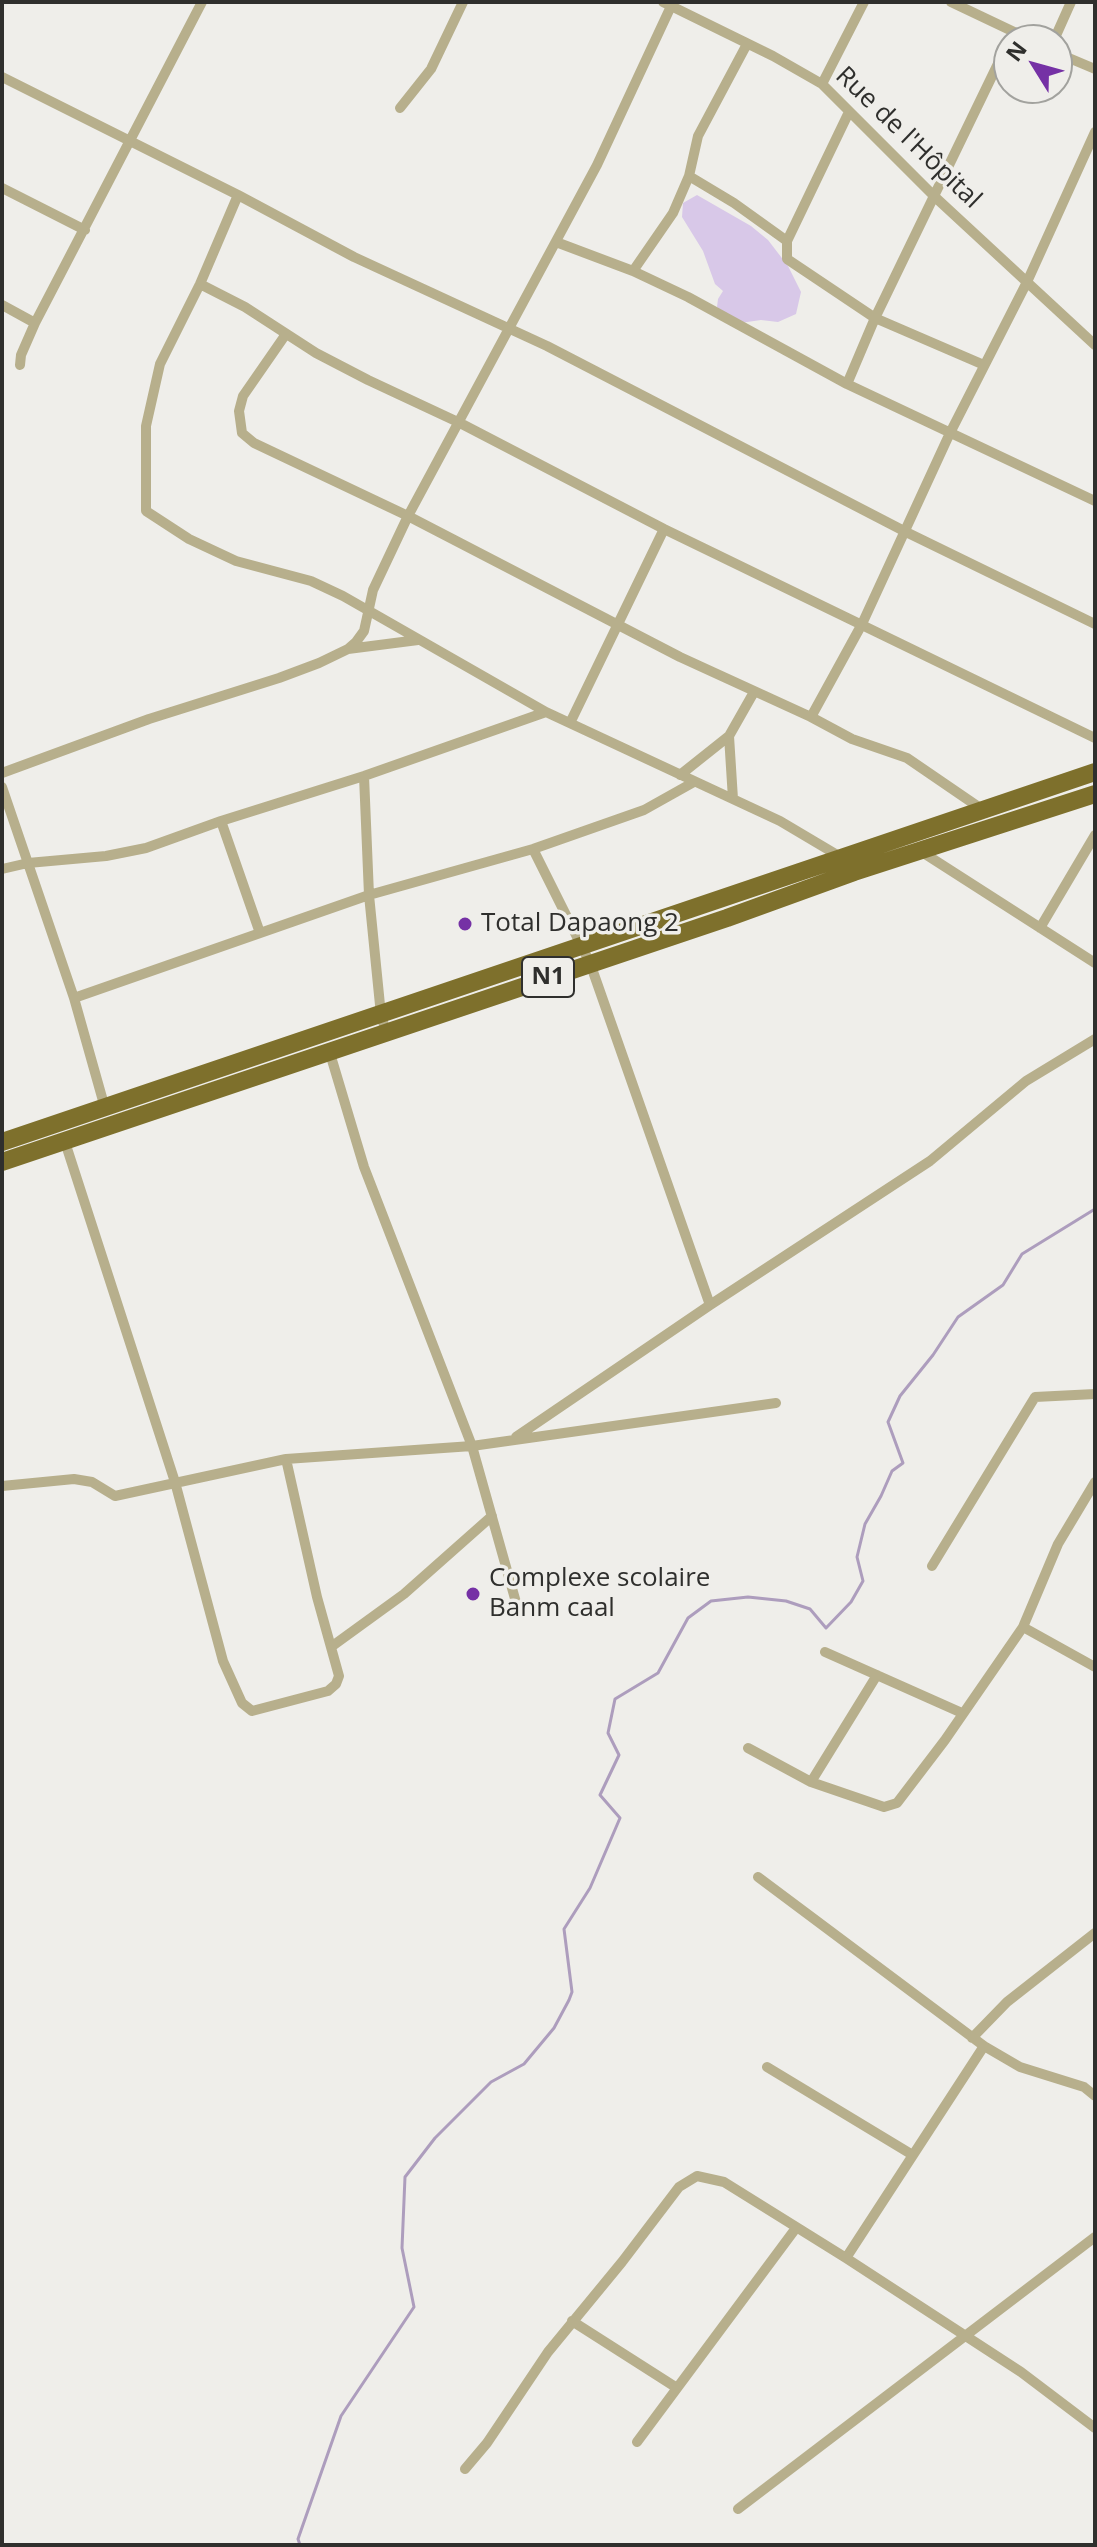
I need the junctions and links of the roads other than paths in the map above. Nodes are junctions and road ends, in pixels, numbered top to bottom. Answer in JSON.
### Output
{"nodes":[{"id":1,"x":202,"y":2,"type":"edge"},
{"id":2,"x":463,"y":2,"type":"edge"},
{"id":3,"x":864,"y":2,"type":"edge"},
{"id":4,"x":951,"y":2,"type":"edge"},
{"id":5,"x":1071,"y":2,"type":"edge"},
{"id":6,"x":670,"y":3,"type":"edge"},
{"id":7,"x":1061,"y":24,"type":"edge"},
{"id":8,"x":993,"y":26,"type":"edge"},
{"id":9,"x":747,"y":44,"type":"junction"},
{"id":10,"x":1073,"y":60,"type":"edge"},
{"id":11,"x":1095,"y":69,"type":"edge"},
{"id":12,"x":993,"y":75,"type":"edge"},
{"id":13,"x":2,"y":77,"type":"edge"},
{"id":14,"x":822,"y":84,"type":"junction"},
{"id":15,"x":400,"y":108,"type":"dead end"},
{"id":16,"x":849,"y":112,"type":"junction"},
{"id":17,"x":1095,"y":132,"type":"edge"},
{"id":18,"x":129,"y":142,"type":"junction"},
{"id":19,"x":689,"y":176,"type":"junction"},
{"id":20,"x":2,"y":188,"type":"edge"},
{"id":21,"x":238,"y":195,"type":"junction"},
{"id":22,"x":935,"y":197,"type":"junction"},
{"id":23,"x":85,"y":230,"type":"junction"},
{"id":24,"x":787,"y":241,"type":"junction"},
{"id":25,"x":556,"y":242,"type":"junction"},
{"id":26,"x":633,"y":271,"type":"junction"},
{"id":27,"x":1027,"y":282,"type":"junction"},
{"id":28,"x":200,"y":284,"type":"junction"},
{"id":29,"x":2,"y":305,"type":"edge"},
{"id":30,"x":875,"y":318,"type":"junction"},
{"id":31,"x":35,"y":323,"type":"junction"},
{"id":32,"x":510,"y":328,"type":"junction"},
{"id":33,"x":286,"y":334,"type":"junction"},
{"id":34,"x":1095,"y":345,"type":"edge"},
{"id":35,"x":20,"y":365,"type":"dead end"},
{"id":36,"x":984,"y":365,"type":"junction"},
{"id":37,"x":847,"y":384,"type":"junction"},
{"id":38,"x":460,"y":423,"type":"junction"},
{"id":39,"x":950,"y":433,"type":"junction"},
{"id":40,"x":1095,"y":501,"type":"edge"},
{"id":41,"x":408,"y":516,"type":"junction"},
{"id":42,"x":664,"y":529,"type":"junction"},
{"id":43,"x":906,"y":532,"type":"junction"},
{"id":44,"x":368,"y":609,"type":"junction"},
{"id":45,"x":862,"y":624,"type":"junction"},
{"id":46,"x":1095,"y":624,"type":"edge"},
{"id":47,"x":618,"y":625,"type":"junction"},
{"id":48,"x":419,"y":640,"type":"junction"},
{"id":49,"x":348,"y":649,"type":"junction"},
{"id":50,"x":754,"y":692,"type":"junction"},
{"id":51,"x":546,"y":712,"type":"junction"},
{"id":52,"x":811,"y":717,"type":"junction"},
{"id":53,"x":570,"y":723,"type":"junction"},
{"id":54,"x":729,"y":736,"type":"junction"},
{"id":55,"x":1095,"y":738,"type":"edge"},
{"id":56,"x":1095,"y":772,"type":"edge"},
{"id":57,"x":2,"y":773,"type":"edge"},
{"id":58,"x":680,"y":775,"type":"junction"},
{"id":59,"x":364,"y":776,"type":"junction"},
{"id":60,"x":694,"y":782,"type":"junction"},
{"id":61,"x":2,"y":787,"type":"edge"},
{"id":62,"x":1095,"y":794,"type":"edge"},
{"id":63,"x":733,"y":799,"type":"junction"},
{"id":64,"x":983,"y":810,"type":"junction"},
{"id":65,"x":221,"y":821,"type":"junction"},
{"id":66,"x":1095,"y":835,"type":"edge"},
{"id":67,"x":533,"y":849,"type":"junction"},
{"id":68,"x":922,"y":852,"type":"junction"},
{"id":69,"x":28,"y":863,"type":"junction"},
{"id":70,"x":848,"y":864,"type":"junction"},
{"id":71,"x":2,"y":869,"type":"edge"},
{"id":72,"x":369,"y":895,"type":"junction"},
{"id":73,"x":1040,"y":928,"type":"junction"},
{"id":74,"x":260,"y":933,"type":"junction"},
{"id":75,"x":582,"y":946,"type":"junction"},
{"id":76,"x":590,"y":963,"type":"junction"},
{"id":77,"x":1095,"y":963,"type":"edge"},
{"id":78,"x":74,"y":998,"type":"junction"},
{"id":79,"x":384,"y":1024,"type":"junction"},
{"id":80,"x":1095,"y":1039,"type":"edge"},
{"id":81,"x":329,"y":1050,"type":"junction"},
{"id":82,"x":107,"y":1116,"type":"junction"},
{"id":83,"x":2,"y":1142,"type":"edge"},
{"id":84,"x":65,"y":1142,"type":"junction"},
{"id":85,"x":2,"y":1162,"type":"edge"},
{"id":86,"x":710,"y":1305,"type":"junction"},
{"id":87,"x":1095,"y":1394,"type":"edge"},
{"id":88,"x":776,"y":1403,"type":"dead end"},
{"id":89,"x":514,"y":1439,"type":"junction"},
{"id":90,"x":472,"y":1446,"type":"junction"},
{"id":91,"x":286,"y":1459,"type":"junction"},
{"id":92,"x":175,"y":1482,"type":"junction"},
{"id":93,"x":1095,"y":1482,"type":"edge"},
{"id":94,"x":2,"y":1486,"type":"edge"},
{"id":95,"x":492,"y":1516,"type":"junction"},
{"id":96,"x":932,"y":1566,"type":"dead end"},
{"id":97,"x":519,"y":1613,"type":"dead end"},
{"id":98,"x":1023,"y":1627,"type":"junction"},
{"id":99,"x":331,"y":1647,"type":"junction"},
{"id":100,"x":825,"y":1652,"type":"dead end"},
{"id":101,"x":1095,"y":1667,"type":"edge"},
{"id":102,"x":877,"y":1675,"type":"junction"},
{"id":103,"x":962,"y":1713,"type":"junction"},
{"id":104,"x":748,"y":1748,"type":"dead end"},
{"id":105,"x":811,"y":1782,"type":"junction"},
{"id":106,"x":758,"y":1877,"type":"dead end"},
{"id":107,"x":1095,"y":1933,"type":"edge"},
{"id":108,"x":972,"y":2038,"type":"junction"},
{"id":109,"x":984,"y":2046,"type":"junction"},
{"id":110,"x":767,"y":2067,"type":"dead end"},
{"id":111,"x":1095,"y":2079,"type":"edge"},
{"id":112,"x":1084,"y":2087,"type":"junction"},
{"id":113,"x":1095,"y":2096,"type":"edge"},
{"id":114,"x":911,"y":2154,"type":"junction"},
{"id":115,"x":796,"y":2228,"type":"junction"},
{"id":116,"x":1095,"y":2237,"type":"edge"},
{"id":117,"x":846,"y":2258,"type":"junction"},
{"id":118,"x":572,"y":2321,"type":"junction"},
{"id":119,"x":965,"y":2335,"type":"junction"},
{"id":120,"x":677,"y":2388,"type":"junction"},
{"id":121,"x":1095,"y":2428,"type":"edge"},
{"id":122,"x":637,"y":2442,"type":"dead end"},
{"id":123,"x":465,"y":2469,"type":"dead end"},
{"id":124,"x":738,"y":2509,"type":"dead end"}],
"edges":[{"from":1,"to":18,"type":"street"},
{"from":2,"to":15,"type":"street"},
{"from":3,"to":14,"type":"street"},
{"from":4,"to":8,"type":"street"},
{"from":5,"to":7,"type":"street"},
{"from":6,"to":9,"type":"street","name":"Rue de l'Hôpital"},
{"from":6,"to":25,"type":"street"},
{"from":9,"to":14,"type":"street","name":"Rue de l'Hôpital"},
{"from":9,"to":19,"type":"street"},
{"from":10,"to":11,"type":"street"},
{"from":12,"to":22,"type":"street"},
{"from":13,"to":18,"type":"street"},
{"from":14,"to":16,"type":"street","name":"Rue de l'Hôpital"},
{"from":16,"to":22,"type":"street","name":"Rue de l'Hôpital"},
{"from":16,"to":24,"type":"street"},
{"from":17,"to":27,"type":"street"},
{"from":18,"to":21,"type":"street"},
{"from":18,"to":23,"type":"street"},
{"from":19,"to":24,"type":"street"},
{"from":19,"to":26,"type":"street"},
{"from":20,"to":23,"type":"street"},
{"from":21,"to":28,"type":"street"},
{"from":21,"to":32,"type":"street"},
{"from":22,"to":27,"type":"street","name":"Rue de l'Hôpital"},
{"from":22,"to":30,"type":"street"},
{"from":23,"to":31,"type":"street"},
{"from":24,"to":30,"type":"street"},
{"from":25,"to":26,"type":"street"},
{"from":25,"to":32,"type":"street"},
{"from":26,"to":37,"type":"street"},
{"from":27,"to":34,"type":"street","name":"Rue de l'Hôpital"},
{"from":27,"to":36,"type":"street"},
{"from":28,"to":33,"type":"street"},
{"from":28,"to":44,"type":"street"},
{"from":29,"to":31,"type":"street"},
{"from":30,"to":36,"type":"street"},
{"from":30,"to":37,"type":"street"},
{"from":31,"to":35,"type":"street"},
{"from":32,"to":38,"type":"street"},
{"from":32,"to":43,"type":"street"},
{"from":33,"to":38,"type":"street"},
{"from":33,"to":41,"type":"street"},
{"from":36,"to":39,"type":"street"},
{"from":37,"to":39,"type":"street"},
{"from":38,"to":41,"type":"street"},
{"from":38,"to":42,"type":"street"},
{"from":39,"to":40,"type":"street"},
{"from":39,"to":43,"type":"street"},
{"from":41,"to":44,"type":"street"},
{"from":41,"to":47,"type":"street"},
{"from":42,"to":45,"type":"street"},
{"from":42,"to":47,"type":"street"},
{"from":43,"to":45,"type":"street"},
{"from":43,"to":46,"type":"street"},
{"from":44,"to":48,"type":"street"},
{"from":44,"to":49,"type":"street"},
{"from":45,"to":52,"type":"street"},
{"from":45,"to":55,"type":"street"},
{"from":47,"to":50,"type":"street"},
{"from":47,"to":53,"type":"street"},
{"from":48,"to":49,"type":"street"},
{"from":48,"to":51,"type":"street"},
{"from":49,"to":57,"type":"street"},
{"from":50,"to":52,"type":"street"},
{"from":50,"to":54,"type":"street"},
{"from":51,"to":53,"type":"street"},
{"from":51,"to":59,"type":"street"},
{"from":52,"to":64,"type":"street"},
{"from":53,"to":58,"type":"street"},
{"from":54,"to":58,"type":"street"},
{"from":54,"to":63,"type":"street"},
{"from":56,"to":64,"type":"highway","number":"N1"},
{"from":58,"to":60,"type":"street"},
{"from":59,"to":65,"type":"street"},
{"from":59,"to":72,"type":"street"},
{"from":60,"to":63,"type":"street"},
{"from":60,"to":67,"type":"street"},
{"from":61,"to":69,"type":"street"},
{"from":62,"to":68,"type":"highway","number":"N1"},
{"from":63,"to":70,"type":"street"},
{"from":64,"to":70,"type":"highway","number":"N1"},
{"from":65,"to":69,"type":"street"},
{"from":65,"to":74,"type":"street"},
{"from":66,"to":73,"type":"street"},
{"from":67,"to":72,"type":"street"},
{"from":67,"to":75,"type":"street"},
{"from":68,"to":70,"type":"highway","number":"N1"},
{"from":68,"to":73,"type":"street"},
{"from":69,"to":71,"type":"street"},
{"from":69,"to":78,"type":"street"},
{"from":70,"to":75,"type":"highway","number":"N1"},
{"from":70,"to":76,"type":"highway","number":"N1"},
{"from":72,"to":74,"type":"street"},
{"from":72,"to":79,"type":"street"},
{"from":73,"to":77,"type":"street"},
{"from":74,"to":78,"type":"street"},
{"from":75,"to":76,"type":"street"},
{"from":75,"to":79,"type":"highway","number":"N1"},
{"from":76,"to":79,"type":"highway","number":"N1"},
{"from":76,"to":86,"type":"street"},
{"from":78,"to":82,"type":"street"},
{"from":79,"to":81,"type":"highway","number":"N1"},
{"from":79,"to":82,"type":"highway","number":"N1"},
{"from":80,"to":86,"type":"street"},
{"from":81,"to":82,"type":"highway","number":"N1"},
{"from":81,"to":90,"type":"street"},
{"from":82,"to":83,"type":"highway","number":"N1"},
{"from":82,"to":84,"type":"highway","number":"N1"},
{"from":84,"to":85,"type":"highway","number":"N1"},
{"from":84,"to":92,"type":"street"},
{"from":86,"to":89,"type":"street"},
{"from":87,"to":96,"type":"street"},
{"from":88,"to":89,"type":"street"},
{"from":89,"to":90,"type":"street"},
{"from":90,"to":91,"type":"street"},
{"from":90,"to":95,"type":"street"},
{"from":91,"to":92,"type":"street"},
{"from":91,"to":99,"type":"street"},
{"from":92,"to":94,"type":"street"},
{"from":92,"to":99,"type":"street"},
{"from":93,"to":98,"type":"street"},
{"from":95,"to":97,"type":"street"},
{"from":95,"to":99,"type":"street"},
{"from":98,"to":101,"type":"street"},
{"from":98,"to":103,"type":"street"},
{"from":100,"to":102,"type":"street"},
{"from":102,"to":103,"type":"street"},
{"from":102,"to":105,"type":"street"},
{"from":103,"to":105,"type":"street"},
{"from":104,"to":105,"type":"street"},
{"from":106,"to":108,"type":"street"},
{"from":107,"to":108,"type":"street"},
{"from":108,"to":109,"type":"street"},
{"from":109,"to":112,"type":"street"},
{"from":109,"to":114,"type":"street"},
{"from":110,"to":114,"type":"street"},
{"from":111,"to":112,"type":"street"},
{"from":112,"to":113,"type":"street"},
{"from":114,"to":117,"type":"street"},
{"from":115,"to":117,"type":"street"},
{"from":115,"to":118,"type":"street"},
{"from":115,"to":120,"type":"street"},
{"from":116,"to":119,"type":"street"},
{"from":117,"to":119,"type":"street"},
{"from":118,"to":120,"type":"street"},
{"from":118,"to":123,"type":"street"},
{"from":119,"to":121,"type":"street"},
{"from":119,"to":124,"type":"street"},
{"from":120,"to":122,"type":"street"}]}
